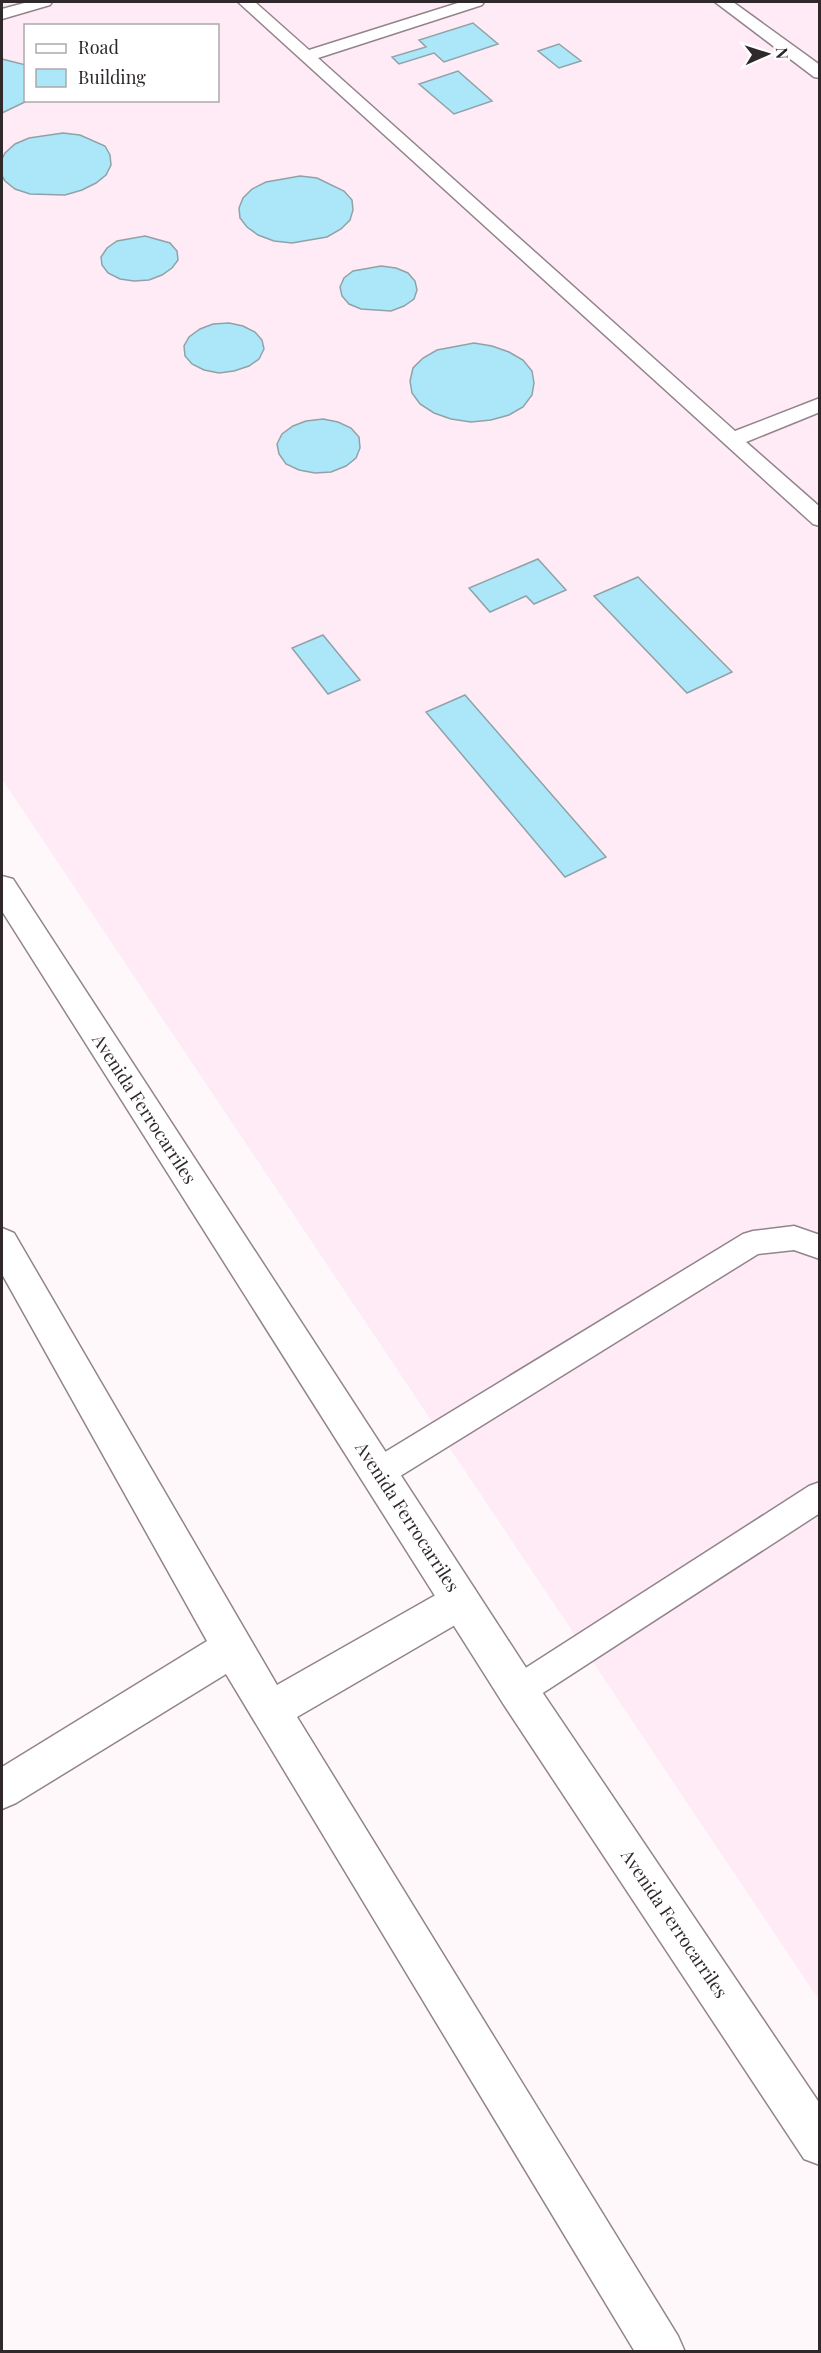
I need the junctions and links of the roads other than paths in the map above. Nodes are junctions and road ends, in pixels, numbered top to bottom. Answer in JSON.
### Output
{"nodes":[{"id":1,"x":44,"y":2,"type":"edge"},
{"id":2,"x":246,"y":2,"type":"edge"},
{"id":3,"x":476,"y":2,"type":"edge"},
{"id":4,"x":723,"y":2,"type":"edge"},
{"id":5,"x":2,"y":14,"type":"edge"},
{"id":6,"x":306,"y":56,"type":"junction"},
{"id":7,"x":819,"y":73,"type":"edge"},
{"id":8,"x":819,"y":404,"type":"edge"},
{"id":9,"x":732,"y":440,"type":"junction"},
{"id":10,"x":819,"y":519,"type":"edge"},
{"id":11,"x":2,"y":887,"type":"edge"},
{"id":12,"x":2,"y":1243,"type":"edge"},
{"id":13,"x":819,"y":1247,"type":"edge"},
{"id":14,"x":378,"y":1473,"type":"junction"},
{"id":15,"x":819,"y":1496,"type":"edge"},
{"id":16,"x":461,"y":1601,"type":"junction"},
{"id":17,"x":232,"y":1648,"type":"junction"},
{"id":18,"x":518,"y":1690,"type":"junction"},
{"id":19,"x":270,"y":1711,"type":"junction"},
{"id":20,"x":2,"y":1789,"type":"edge"},
{"id":21,"x":819,"y":2143,"type":"edge"},
{"id":22,"x":662,"y":2352,"type":"edge"}],
"edges":[{"from":1,"to":5,"type":"lane"},
{"from":2,"to":6,"type":"lane"},
{"from":3,"to":6,"type":"lane"},
{"from":4,"to":7,"type":"lane"},
{"from":6,"to":9,"type":"lane"},
{"from":8,"to":9,"type":"lane"},
{"from":9,"to":10,"type":"lane"},
{"from":11,"to":14,"type":"street","name":"Avenida Ferrocarriles"},
{"from":12,"to":17,"type":"street"},
{"from":13,"to":14,"type":"lane"},
{"from":14,"to":16,"type":"street","name":"Avenida Ferrocarriles"},
{"from":15,"to":18,"type":"lane"},
{"from":16,"to":18,"type":"street","name":"Avenida Ferrocarriles"},
{"from":16,"to":19,"type":"street"},
{"from":17,"to":19,"type":"street"},
{"from":17,"to":20,"type":"street"},
{"from":18,"to":21,"type":"street","name":"Avenida Ferrocarriles"},
{"from":19,"to":22,"type":"street"}]}
